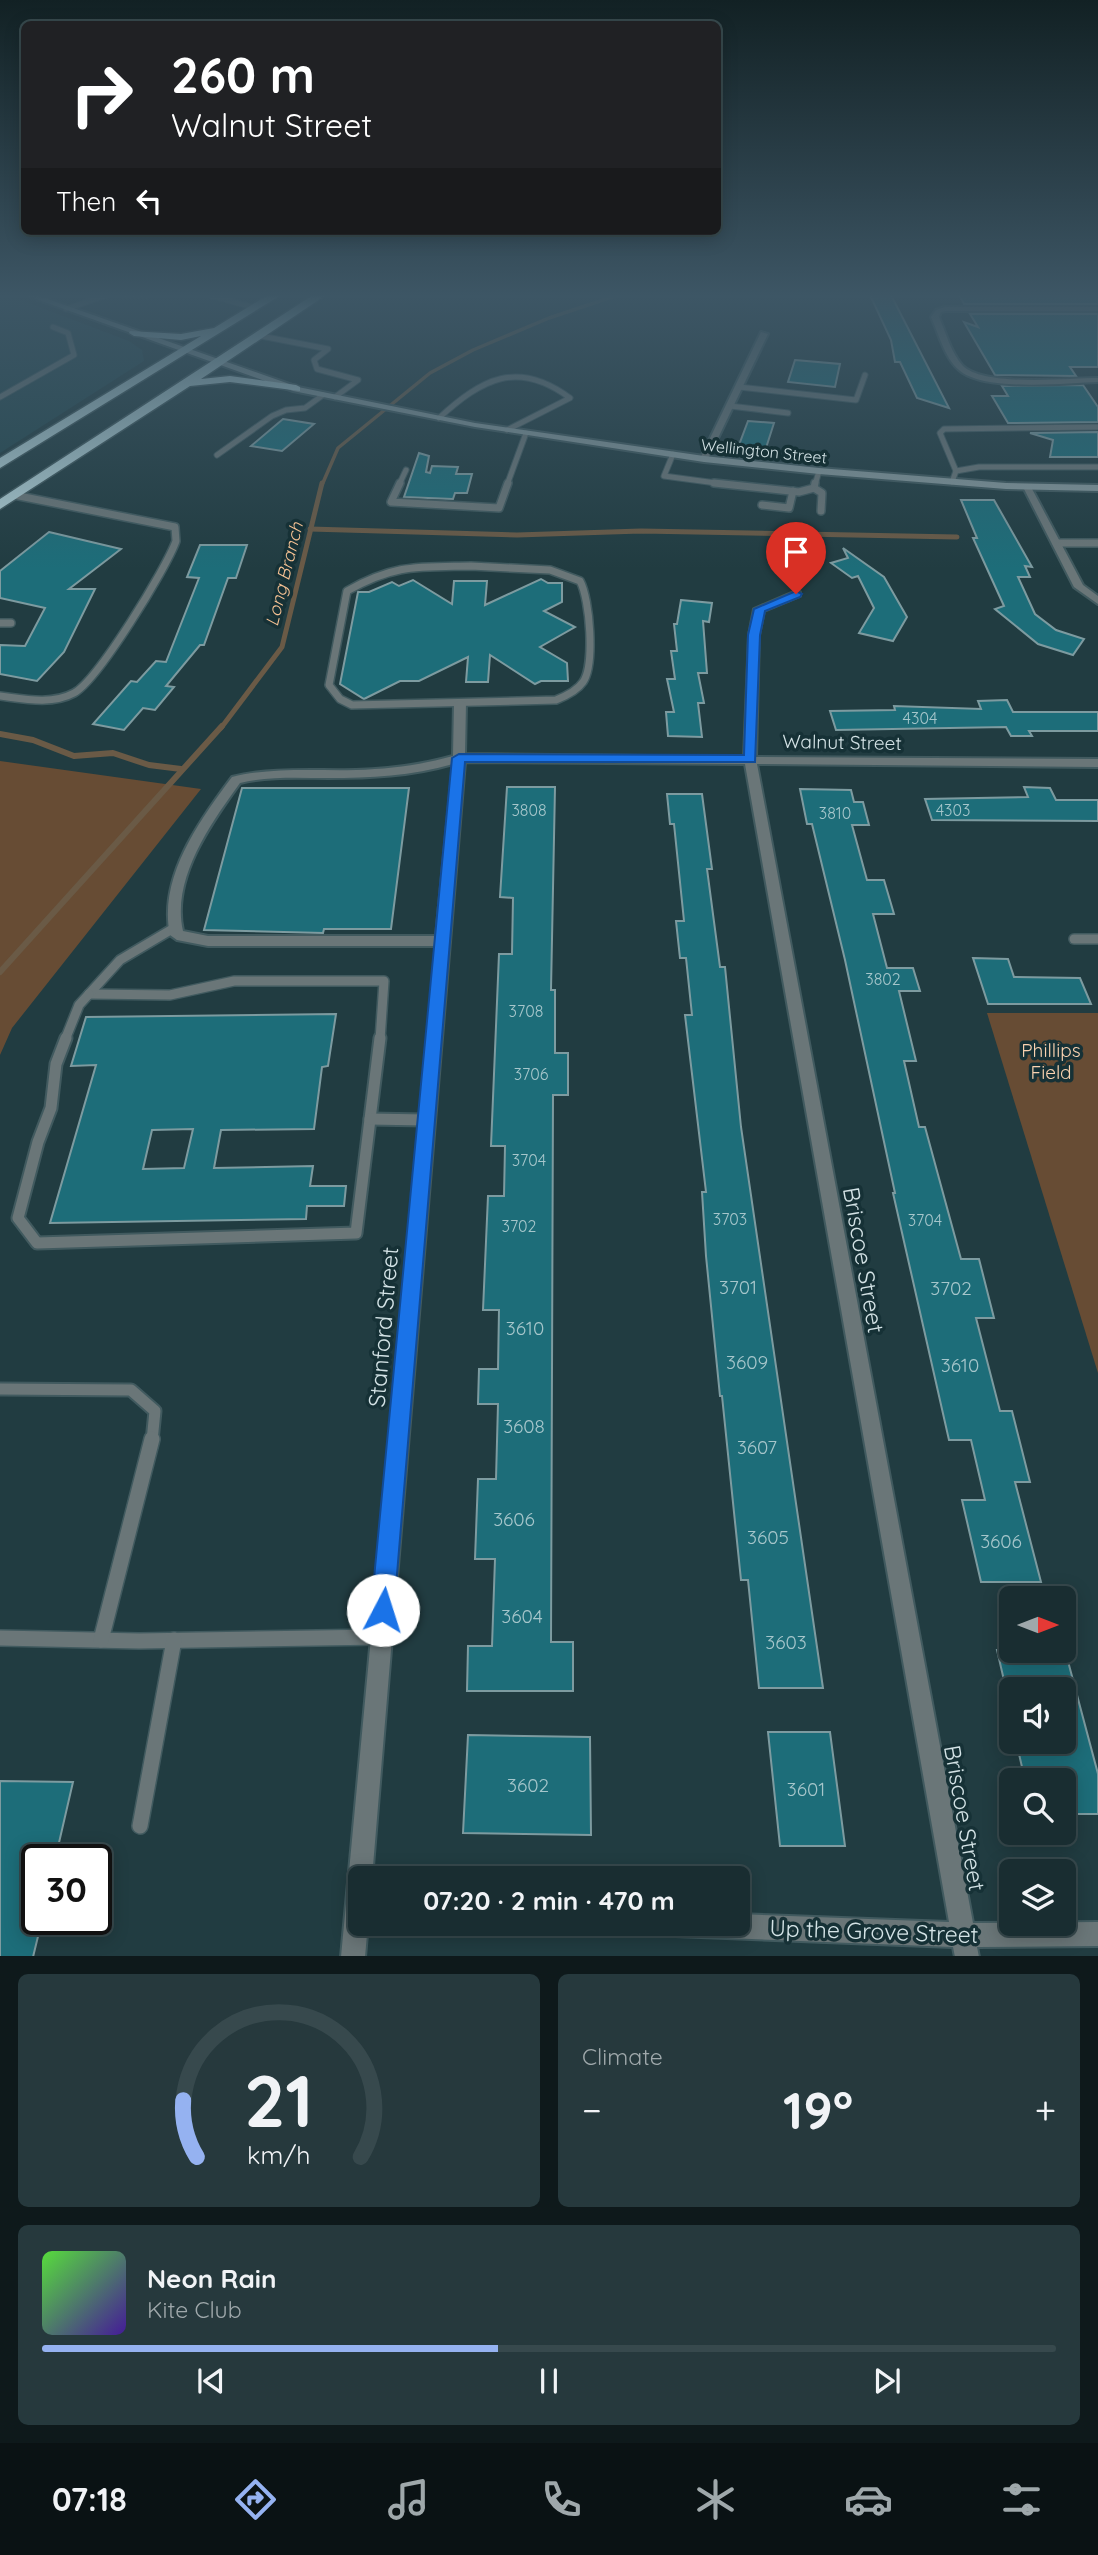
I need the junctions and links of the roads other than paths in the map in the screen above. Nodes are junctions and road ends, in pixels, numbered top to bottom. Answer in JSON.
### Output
{"nodes":[{"id":1,"x":19,"y":386,"type":"edge"},
{"id":2,"x":125,"y":386,"type":"edge"},
{"id":3,"x":181,"y":386,"type":"edge"},
{"id":4,"x":187,"y":386,"type":"edge"},
{"id":5,"x":277,"y":386,"type":"edge"},
{"id":6,"x":288,"y":386,"type":"edge"},
{"id":7,"x":290,"y":386,"type":"edge"},
{"id":8,"x":350,"y":386,"type":"edge"},
{"id":9,"x":485,"y":386,"type":"edge"},
{"id":10,"x":547,"y":386,"type":"edge"},
{"id":11,"x":861,"y":386,"type":"edge"},
{"id":12,"x":739,"y":387,"type":"joint"},
{"id":13,"x":296,"y":389,"type":"junction"},
{"id":14,"x":323,"y":395,"type":"junction"},
{"id":15,"x":0,"y":397,"type":"edge"},
{"id":16,"x":335,"y":397,"type":"junction"},
{"id":17,"x":159,"y":400,"type":"junction"},
{"id":18,"x":730,"y":406,"type":"junction"},
{"id":19,"x":788,"y":413,"type":"dead end"},
{"id":20,"x":439,"y":418,"type":"junction"},
{"id":21,"x":1098,"y":427,"type":"edge"},
{"id":22,"x":507,"y":430,"type":"junction"},
{"id":23,"x":526,"y":433,"type":"junction"},
{"id":24,"x":673,"y":454,"type":"junction"},
{"id":25,"x":217,"y":455,"type":"dead end"},
{"id":26,"x":704,"y":459,"type":"junction"},
{"id":27,"x":0,"y":464,"type":"edge"},
{"id":28,"x":1098,"y":467,"type":"edge"},
{"id":29,"x":406,"y":470,"type":"dead end"},
{"id":30,"x":818,"y":471,"type":"junction"},
{"id":31,"x":956,"y":471,"type":"junction"},
{"id":32,"x":952,"y":482,"type":"junction"},
{"id":33,"x":1027,"y":486,"type":"junction"},
{"id":34,"x":814,"y":488,"type":"junction"},
{"id":35,"x":1098,"y":488,"type":"edge"},
{"id":36,"x":793,"y":491,"type":"junction"},
{"id":37,"x":7,"y":494,"type":"edge"},
{"id":38,"x":0,"y":505,"type":"edge"},
{"id":39,"x":762,"y":505,"type":"dead end"},
{"id":40,"x":821,"y":511,"type":"dead end"},
{"id":41,"x":1056,"y":542,"type":"junction"},
{"id":42,"x":1098,"y":543,"type":"edge"},
{"id":43,"x":796,"y":594,"type":"dead end"},
{"id":44,"x":1098,"y":601,"type":"edge"},
{"id":45,"x":0,"y":623,"type":"edge"},
{"id":46,"x":11,"y":623,"type":"dead end"},
{"id":47,"x":0,"y":696,"type":"edge"},
{"id":48,"x":460,"y":703,"type":"junction"},
{"id":49,"x":459,"y":758,"type":"junction"},
{"id":50,"x":750,"y":759,"type":"junction"},
{"id":51,"x":1098,"y":763,"type":"edge"},
{"id":52,"x":174,"y":928,"type":"junction"},
{"id":53,"x":1074,"y":939,"type":"dead end"},
{"id":54,"x":1098,"y":939,"type":"edge"},
{"id":55,"x":441,"y":940,"type":"junction"},
{"id":56,"x":88,"y":994,"type":"junction"},
{"id":57,"x":370,"y":1119,"type":"junction"},
{"id":58,"x":425,"y":1120,"type":"junction"},
{"id":59,"x":0,"y":1389,"type":"edge"},
{"id":60,"x":380,"y":1637,"type":"junction"},
{"id":61,"x":0,"y":1638,"type":"edge"},
{"id":62,"x":101,"y":1640,"type":"junction"},
{"id":63,"x":174,"y":1640,"type":"junction"},
{"id":64,"x":140,"y":1825,"type":"dead end"},
{"id":65,"x":362,"y":1866,"type":"edge"},
{"id":66,"x":750,"y":1930,"type":"edge"},
{"id":67,"x":1098,"y":1934,"type":"edge"},
{"id":68,"x":356,"y":1936,"type":"edge"},
{"id":69,"x":965,"y":1946,"type":"edge"},
{"id":70,"x":353,"y":1956,"type":"edge"}],
"edges":[{"from":1,"to":15,"type":"lane"},
{"from":2,"to":27,"type":"highway"},
{"from":3,"to":17,"type":"highway"},
{"from":4,"to":17,"type":"highway"},
{"from":5,"to":13,"type":"highway"},
{"from":6,"to":13,"type":"street","name":"Wellington Street"},
{"from":7,"to":13,"type":"highway"},
{"from":8,"to":16,"type":"lane"},
{"from":9,"to":20,"type":"lane"},
{"from":10,"to":22,"type":"lane"},
{"from":11,"to":12,"type":"lane"},
{"from":12,"to":18,"type":"street"},
{"from":13,"to":14,"type":"street","name":"Wellington Street"},
{"from":14,"to":16,"type":"street","name":"Wellington Street"},
{"from":14,"to":25,"type":"lane"},
{"from":16,"to":20,"type":"street","name":"Wellington Street"},
{"from":17,"to":37,"type":"highway"},
{"from":18,"to":19,"type":"lane"},
{"from":18,"to":26,"type":"street"},
{"from":20,"to":22,"type":"street","name":"Wellington Street"},
{"from":21,"to":31,"type":"lane"},
{"from":22,"to":23,"type":"street","name":"Wellington Street"},
{"from":23,"to":24,"type":"street","name":"Wellington Street"},
{"from":23,"to":29,"type":"lane"},
{"from":24,"to":26,"type":"street","name":"Wellington Street"},
{"from":24,"to":36,"type":"lane"},
{"from":26,"to":30,"type":"street","name":"Wellington Street"},
{"from":28,"to":31,"type":"lane"},
{"from":30,"to":32,"type":"street","name":"Wellington Street"},
{"from":30,"to":34,"type":"lane"},
{"from":31,"to":32,"type":"lane"},
{"from":32,"to":33,"type":"street","name":"Wellington Street"},
{"from":33,"to":35,"type":"street","name":"Wellington Street"},
{"from":33,"to":41,"type":"street"},
{"from":34,"to":36,"type":"lane"},
{"from":34,"to":40,"type":"lane"},
{"from":36,"to":39,"type":"lane"},
{"from":37,"to":38,"type":"highway"},
{"from":37,"to":47,"type":"lane"},
{"from":41,"to":42,"type":"lane"},
{"from":41,"to":44,"type":"street"},
{"from":43,"to":50,"type":"street","name":"Briscoe Street"},
{"from":45,"to":46,"type":"lane"},
{"from":48,"to":48,"type":"lane"},
{"from":48,"to":49,"type":"street","name":"Stanford Street"},
{"from":49,"to":50,"type":"street","name":"Walnut Street"},
{"from":49,"to":52,"type":"street","name":"Walnut Street"},
{"from":49,"to":55,"type":"street","name":"Stanford Street"},
{"from":50,"to":51,"type":"street","name":"Walnut Street"},
{"from":50,"to":69,"type":"street","name":"Briscoe Street"},
{"from":52,"to":55,"type":"street"},
{"from":52,"to":56,"type":"lane"},
{"from":53,"to":54,"type":"lane"},
{"from":55,"to":58,"type":"street","name":"Stanford Street"},
{"from":56,"to":57,"type":"lane"},
{"from":56,"to":57,"type":"lane"},
{"from":57,"to":58,"type":"lane"},
{"from":58,"to":60,"type":"street","name":"Stanford Street"},
{"from":59,"to":62,"type":"lane"},
{"from":60,"to":63,"type":"lane"},
{"from":60,"to":65,"type":"street","name":"Stanford Street"},
{"from":61,"to":62,"type":"lane"},
{"from":62,"to":63,"type":"lane"},
{"from":63,"to":64,"type":"lane"},
{"from":66,"to":69,"type":"street","name":"Up the Grove Street"},
{"from":67,"to":69,"type":"street","name":"Up the Grove Street"},
{"from":68,"to":70,"type":"street","name":"Stanford Street"}]}
